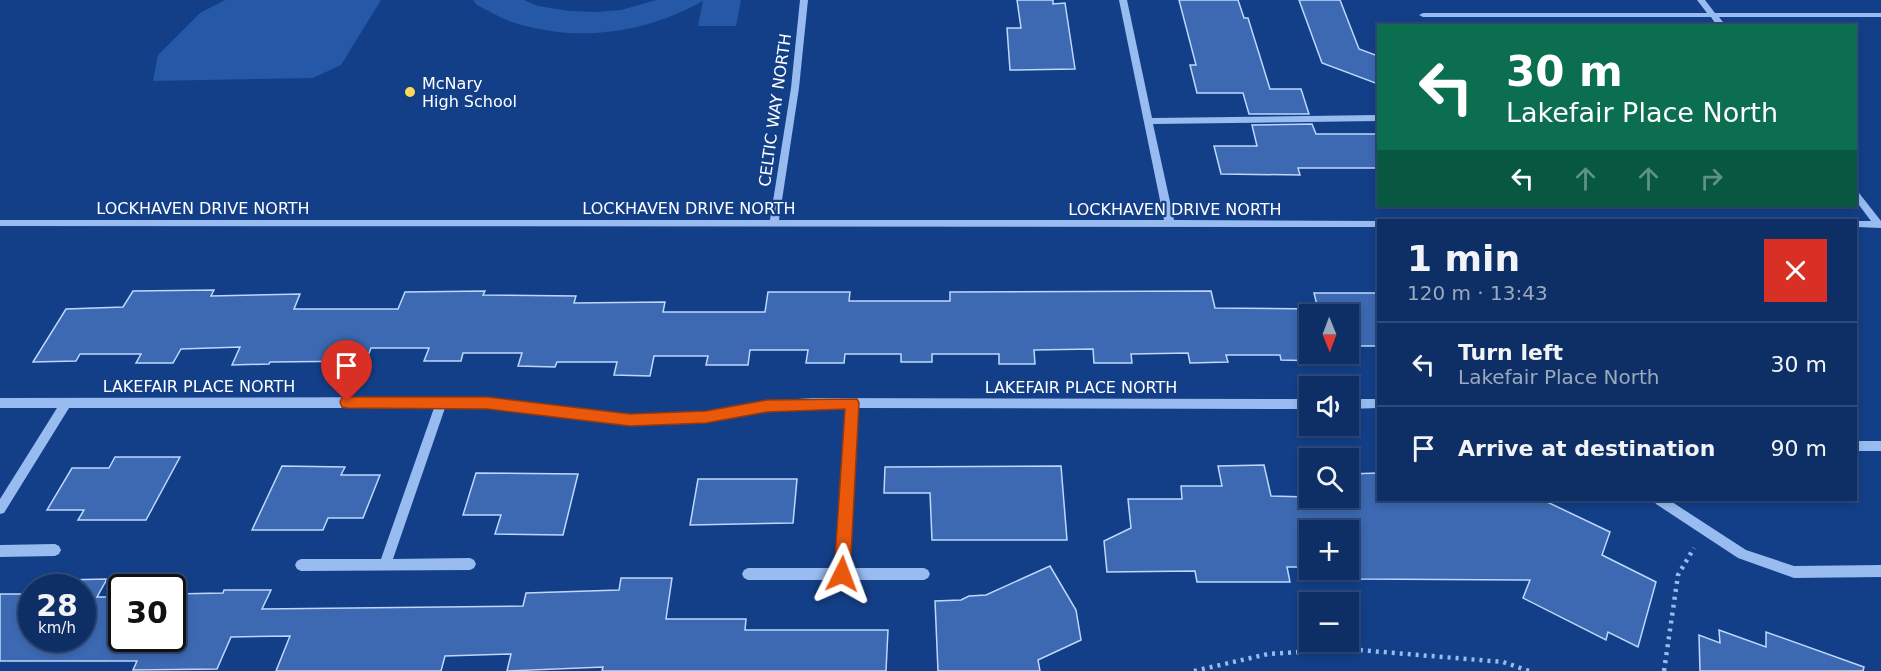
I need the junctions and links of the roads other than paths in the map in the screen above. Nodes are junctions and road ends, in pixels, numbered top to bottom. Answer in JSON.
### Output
{"nodes":[{"id":1,"x":804,"y":0,"type":"edge"},
{"id":2,"x":1123,"y":0,"type":"edge"},
{"id":3,"x":1701,"y":0,"type":"edge"},
{"id":4,"x":1422,"y":15,"type":"dead end"},
{"id":5,"x":1713,"y":15,"type":"junction"},
{"id":6,"x":1881,"y":15,"type":"edge"},
{"id":7,"x":1720,"y":24,"type":"edge"},
{"id":8,"x":1377,"y":118,"type":"edge"},
{"id":9,"x":1148,"y":121,"type":"junction"},
{"id":10,"x":1857,"y":196,"type":"edge"},
{"id":11,"x":0,"y":223,"type":"edge"},
{"id":12,"x":774,"y":223,"type":"junction"},
{"id":13,"x":1170,"y":224,"type":"junction"},
{"id":14,"x":1377,"y":224,"type":"edge"},
{"id":15,"x":1857,"y":225,"type":"edge"},
{"id":16,"x":1880,"y":225,"type":"edge"},
{"id":17,"x":441,"y":402,"type":"junction"},
{"id":18,"x":0,"y":403,"type":"edge"},
{"id":19,"x":66,"y":403,"type":"junction"},
{"id":20,"x":852,"y":403,"type":"junction"},
{"id":21,"x":1299,"y":404,"type":"edge"},
{"id":22,"x":1359,"y":404,"type":"edge"},
{"id":23,"x":1377,"y":404,"type":"edge"},
{"id":24,"x":1857,"y":446,"type":"edge"},
{"id":25,"x":1881,"y":446,"type":"edge"},
{"id":26,"x":1662,"y":501,"type":"edge"},
{"id":27,"x":0,"y":509,"type":"edge"},
{"id":28,"x":55,"y":550,"type":"dead end"},
{"id":29,"x":0,"y":551,"type":"edge"},
{"id":30,"x":470,"y":564,"type":"dead end"},
{"id":31,"x":301,"y":565,"type":"dead end"},
{"id":32,"x":385,"y":565,"type":"junction"},
{"id":33,"x":1881,"y":571,"type":"edge"},
{"id":34,"x":748,"y":574,"type":"dead end"},
{"id":35,"x":842,"y":574,"type":"junction"},
{"id":36,"x":924,"y":574,"type":"dead end"}],
"edges":[{"from":1,"to":12,"type":"street","name":"CELTIC WAY NORTH"},
{"from":2,"to":9,"type":"street"},
{"from":3,"to":5,"type":"street"},
{"from":4,"to":5,"type":"street"},
{"from":5,"to":6,"type":"street"},
{"from":5,"to":7,"type":"street"},
{"from":8,"to":9,"type":"street"},
{"from":9,"to":13,"type":"street"},
{"from":10,"to":16,"type":"street"},
{"from":11,"to":12,"type":"street","name":"LOCKHAVEN DRIVE NORTH"},
{"from":12,"to":13,"type":"street","name":"LOCKHAVEN DRIVE NORTH"},
{"from":13,"to":14,"type":"street","name":"LOCKHAVEN DRIVE NORTH"},
{"from":15,"to":16,"type":"street"},
{"from":17,"to":19,"type":"street","name":"LAKEFAIR PLACE NORTH"},
{"from":17,"to":20,"type":"street","name":"LAKEFAIR PLACE NORTH"},
{"from":17,"to":32,"type":"street"},
{"from":18,"to":19,"type":"street","name":"LAKEFAIR PLACE NORTH"},
{"from":19,"to":27,"type":"street"},
{"from":20,"to":21,"type":"street","name":"LAKEFAIR PLACE NORTH"},
{"from":20,"to":35,"type":"street"},
{"from":22,"to":23,"type":"street"},
{"from":24,"to":25,"type":"street"},
{"from":26,"to":33,"type":"street"},
{"from":28,"to":29,"type":"street"},
{"from":30,"to":32,"type":"street"},
{"from":31,"to":32,"type":"street"},
{"from":34,"to":35,"type":"street"},
{"from":35,"to":36,"type":"street"}]}
